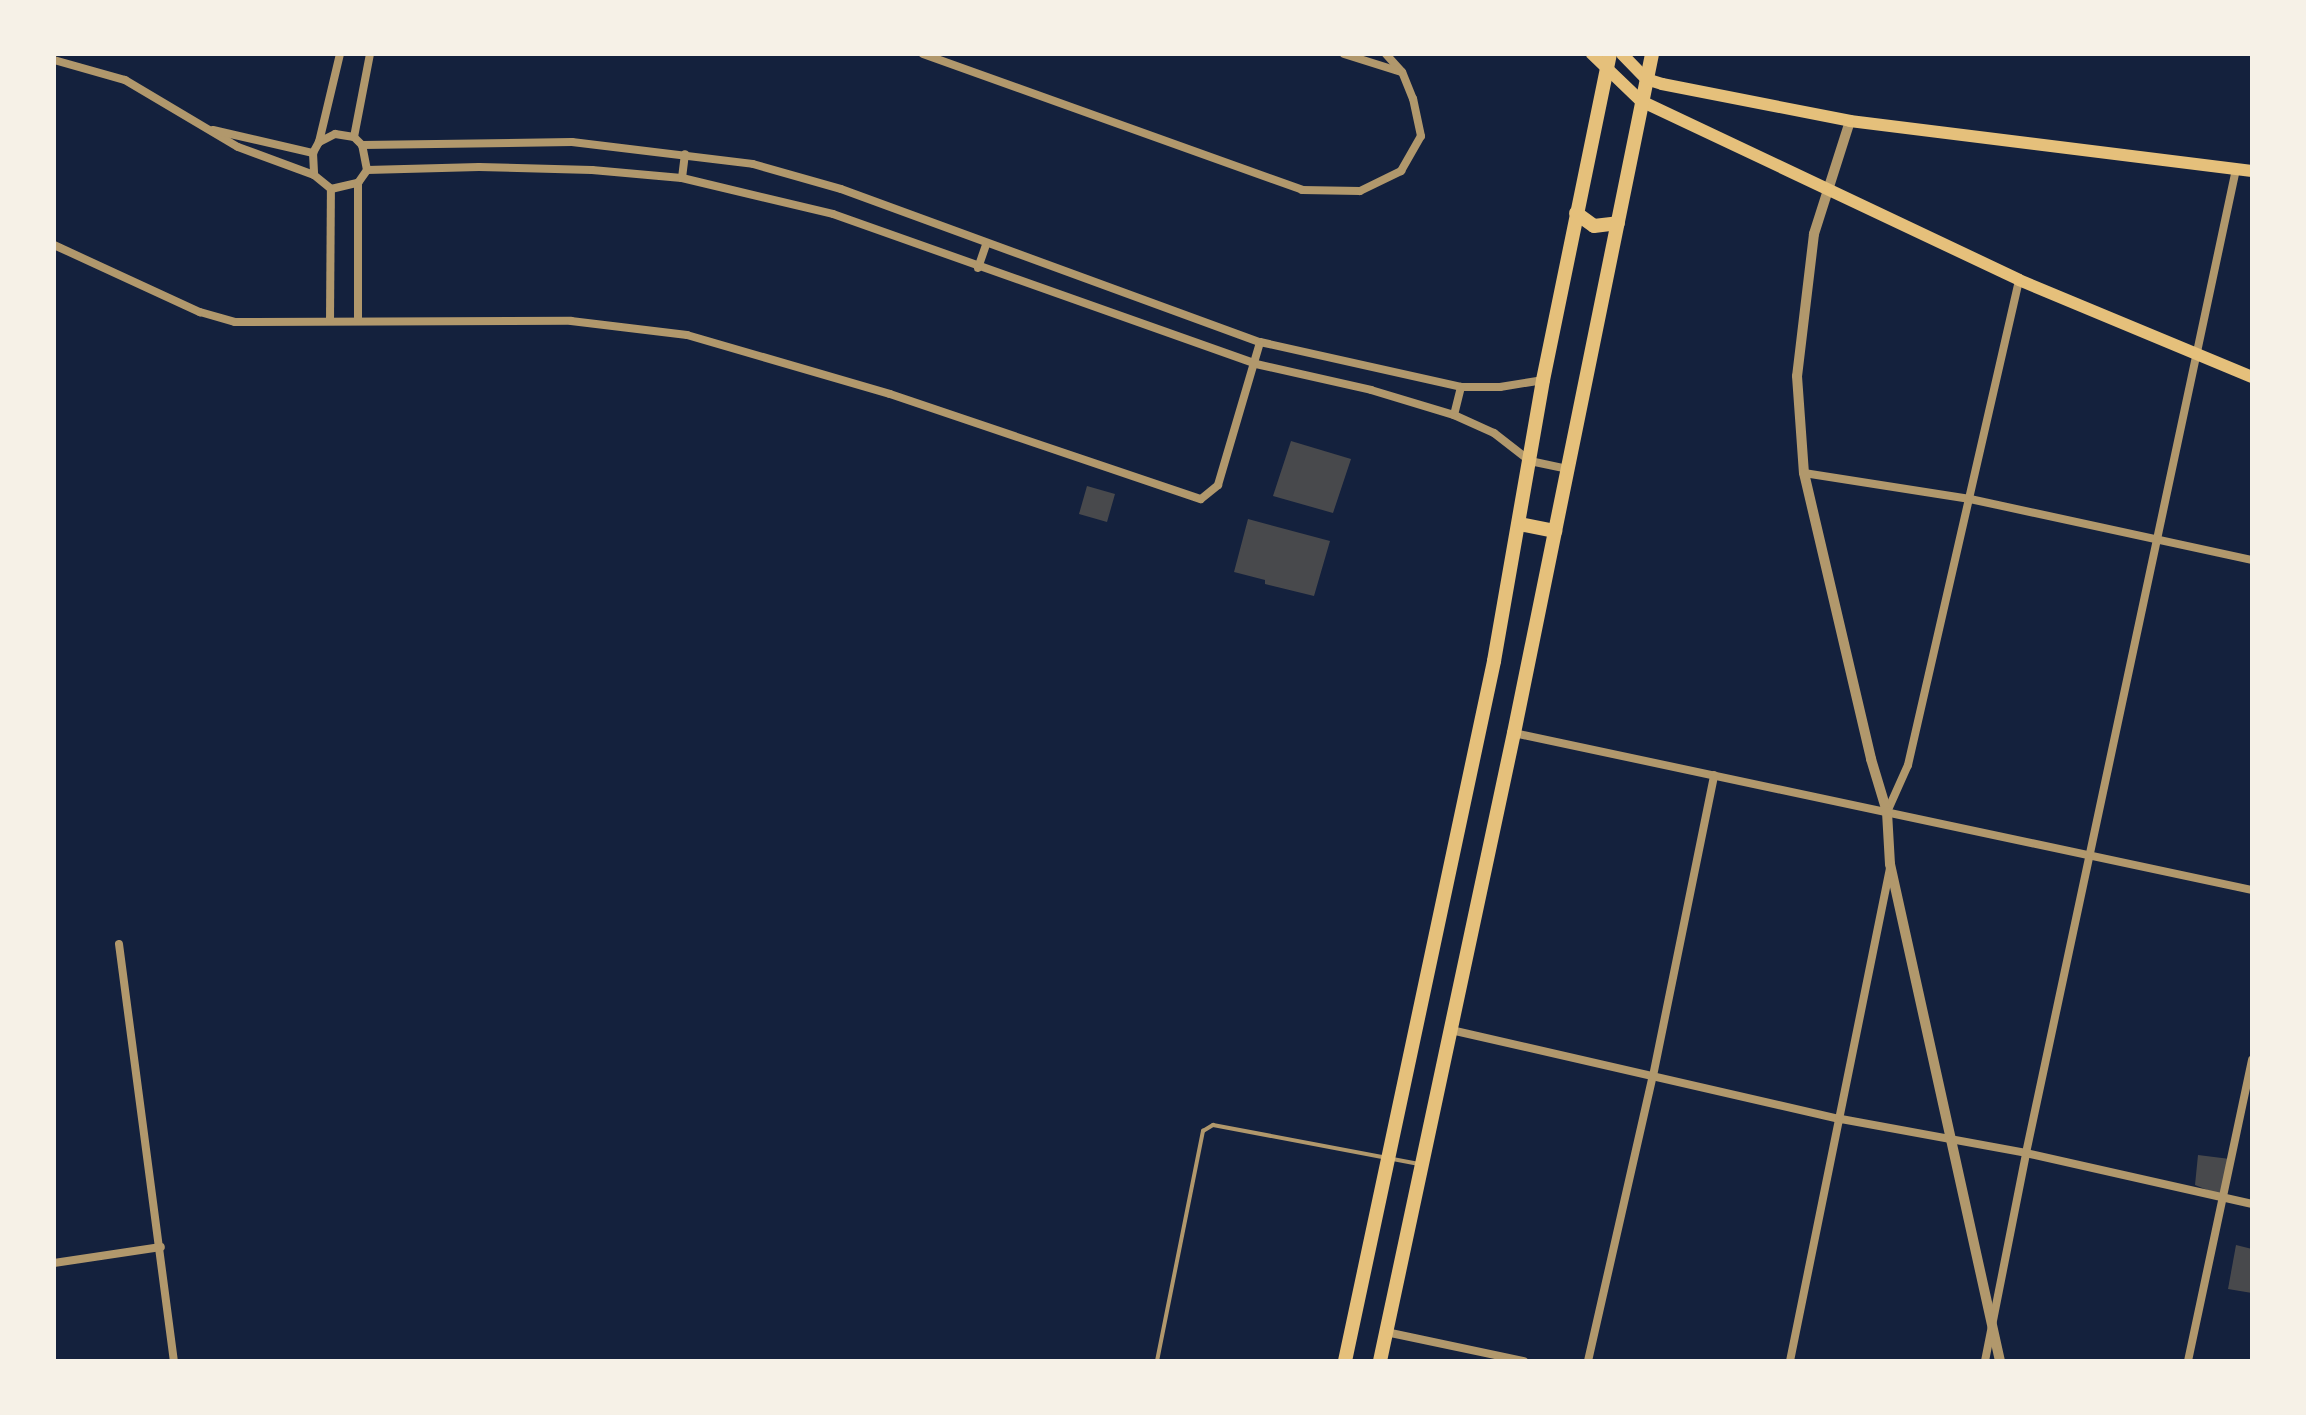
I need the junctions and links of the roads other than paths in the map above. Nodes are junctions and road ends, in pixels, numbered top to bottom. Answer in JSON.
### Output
{"nodes":[{"id":1,"x":340,"y":54,"type":"edge"},
{"id":2,"x":370,"y":54,"type":"edge"},
{"id":3,"x":923,"y":54,"type":"edge"},
{"id":4,"x":1344,"y":54,"type":"edge"},
{"id":5,"x":1386,"y":54,"type":"edge"},
{"id":6,"x":1592,"y":54,"type":"edge"},
{"id":7,"x":1622,"y":54,"type":"edge"},
{"id":8,"x":1652,"y":54,"type":"edge"},
{"id":9,"x":54,"y":60,"type":"edge"},
{"id":10,"x":1608,"y":61,"type":"edge"},
{"id":11,"x":1402,"y":72,"type":"junction"},
{"id":12,"x":1646,"y":79,"type":"junction"},
{"id":13,"x":1641,"y":101,"type":"junction"},
{"id":14,"x":1850,"y":121,"type":"junction"},
{"id":15,"x":205,"y":128,"type":"junction"},
{"id":16,"x":354,"y":137,"type":"junction"},
{"id":17,"x":319,"y":142,"type":"junction"},
{"id":18,"x":362,"y":145,"type":"junction"},
{"id":19,"x":313,"y":153,"type":"junction"},
{"id":20,"x":685,"y":154,"type":"junction"},
{"id":21,"x":2236,"y":169,"type":"junction"},
{"id":22,"x":367,"y":170,"type":"junction"},
{"id":23,"x":2252,"y":171,"type":"edge"},
{"id":24,"x":314,"y":175,"type":"junction"},
{"id":25,"x":682,"y":178,"type":"junction"},
{"id":26,"x":358,"y":183,"type":"junction"},
{"id":27,"x":331,"y":189,"type":"junction"},
{"id":28,"x":1828,"y":191,"type":"junction"},
{"id":29,"x":1576,"y":213,"type":"junction"},
{"id":30,"x":1618,"y":223,"type":"junction"},
{"id":31,"x":54,"y":245,"type":"edge"},
{"id":32,"x":986,"y":245,"type":"junction"},
{"id":33,"x":978,"y":268,"type":"junction"},
{"id":34,"x":2019,"y":280,"type":"junction"},
{"id":35,"x":330,"y":321,"type":"junction"},
{"id":36,"x":358,"y":321,"type":"junction"},
{"id":37,"x":1260,"y":342,"type":"junction"},
{"id":38,"x":2199,"y":354,"type":"junction"},
{"id":39,"x":1331,"y":360,"type":"junction"},
{"id":40,"x":1256,"y":364,"type":"junction"},
{"id":41,"x":1377,"y":370,"type":"junction"},
{"id":42,"x":2252,"y":377,"type":"edge"},
{"id":43,"x":1326,"y":379,"type":"junction"},
{"id":44,"x":1543,"y":380,"type":"junction"},
{"id":45,"x":1461,"y":387,"type":"junction"},
{"id":46,"x":1371,"y":390,"type":"junction"},
{"id":47,"x":1454,"y":415,"type":"junction"},
{"id":48,"x":1530,"y":461,"type":"junction"},
{"id":49,"x":1567,"y":469,"type":"junction"},
{"id":50,"x":1804,"y":473,"type":"junction"},
{"id":51,"x":1970,"y":499,"type":"junction"},
{"id":52,"x":1519,"y":524,"type":"junction"},
{"id":53,"x":1555,"y":531,"type":"junction"},
{"id":54,"x":2157,"y":540,"type":"junction"},
{"id":55,"x":2252,"y":560,"type":"edge"},
{"id":56,"x":1514,"y":733,"type":"junction"},
{"id":57,"x":1714,"y":775,"type":"junction"},
{"id":58,"x":1887,"y":812,"type":"junction"},
{"id":59,"x":2090,"y":855,"type":"junction"},
{"id":60,"x":1890,"y":864,"type":"junction"},
{"id":61,"x":2252,"y":890,"type":"edge"},
{"id":62,"x":119,"y":944,"type":"dead end"},
{"id":63,"x":1451,"y":1030,"type":"junction"},
{"id":64,"x":2252,"y":1060,"type":"edge"},
{"id":65,"x":1653,"y":1076,"type":"junction"},
{"id":66,"x":1841,"y":1119,"type":"junction"},
{"id":67,"x":1952,"y":1141,"type":"junction"},
{"id":68,"x":2026,"y":1153,"type":"junction"},
{"id":69,"x":1388,"y":1156,"type":"junction"},
{"id":70,"x":1423,"y":1164,"type":"junction"},
{"id":71,"x":2225,"y":1199,"type":"junction"},
{"id":72,"x":2252,"y":1204,"type":"edge"},
{"id":73,"x":161,"y":1247,"type":"junction"},
{"id":74,"x":54,"y":1263,"type":"edge"},
{"id":75,"x":1991,"y":1328,"type":"junction"},
{"id":76,"x":1386,"y":1332,"type":"junction"},
{"id":77,"x":174,"y":1361,"type":"edge"},
{"id":78,"x":1157,"y":1361,"type":"edge"},
{"id":79,"x":1345,"y":1361,"type":"edge"},
{"id":80,"x":1380,"y":1361,"type":"edge"},
{"id":81,"x":1524,"y":1361,"type":"edge"},
{"id":82,"x":1588,"y":1361,"type":"edge"},
{"id":83,"x":1790,"y":1361,"type":"edge"},
{"id":84,"x":1985,"y":1361,"type":"edge"},
{"id":85,"x":2000,"y":1361,"type":"edge"},
{"id":86,"x":2188,"y":1361,"type":"edge"}],
"edges":[{"from":1,"to":17,"type":"street"},
{"from":2,"to":16,"type":"street"},
{"from":3,"to":11,"type":"street"},
{"from":4,"to":11,"type":"street"},
{"from":5,"to":11,"type":"street"},
{"from":6,"to":10,"type":"main road"},
{"from":7,"to":12,"type":"main road"},
{"from":8,"to":12,"type":"main road"},
{"from":9,"to":15,"type":"street"},
{"from":10,"to":13,"type":"main road"},
{"from":10,"to":29,"type":"main road"},
{"from":12,"to":13,"type":"main road"},
{"from":12,"to":14,"type":"main road"},
{"from":13,"to":28,"type":"main road"},
{"from":13,"to":30,"type":"main road"},
{"from":14,"to":21,"type":"main road"},
{"from":14,"to":28,"type":"street"},
{"from":15,"to":19,"type":"street"},
{"from":15,"to":24,"type":"street"},
{"from":16,"to":17,"type":"street"},
{"from":16,"to":18,"type":"street"},
{"from":17,"to":19,"type":"street"},
{"from":18,"to":20,"type":"street"},
{"from":18,"to":22,"type":"street"},
{"from":19,"to":24,"type":"street"},
{"from":20,"to":25,"type":"street"},
{"from":20,"to":32,"type":"street"},
{"from":21,"to":23,"type":"main road"},
{"from":21,"to":38,"type":"street"},
{"from":22,"to":25,"type":"street"},
{"from":22,"to":26,"type":"street"},
{"from":24,"to":27,"type":"street"},
{"from":25,"to":33,"type":"street"},
{"from":26,"to":27,"type":"street"},
{"from":26,"to":36,"type":"street"},
{"from":27,"to":35,"type":"street"},
{"from":28,"to":34,"type":"main road"},
{"from":28,"to":50,"type":"street"},
{"from":29,"to":30,"type":"main road"},
{"from":29,"to":44,"type":"main road"},
{"from":30,"to":49,"type":"main road"},
{"from":31,"to":35,"type":"street"},
{"from":32,"to":33,"type":"street"},
{"from":32,"to":37,"type":"street"},
{"from":33,"to":40,"type":"street"},
{"from":34,"to":38,"type":"main road"},
{"from":34,"to":51,"type":"street"},
{"from":35,"to":36,"type":"street"},
{"from":36,"to":40,"type":"street"},
{"from":37,"to":39,"type":"street"},
{"from":37,"to":40,"type":"street"},
{"from":38,"to":42,"type":"main road"},
{"from":38,"to":54,"type":"street"},
{"from":39,"to":41,"type":"street"},
{"from":39,"to":43,"type":"street"},
{"from":40,"to":43,"type":"street"},
{"from":41,"to":45,"type":"street"},
{"from":41,"to":46,"type":"street"},
{"from":43,"to":46,"type":"street"},
{"from":44,"to":45,"type":"street"},
{"from":44,"to":48,"type":"main road"},
{"from":45,"to":47,"type":"street"},
{"from":46,"to":47,"type":"street"},
{"from":47,"to":48,"type":"street"},
{"from":48,"to":49,"type":"street"},
{"from":48,"to":52,"type":"main road"},
{"from":49,"to":53,"type":"main road"},
{"from":50,"to":51,"type":"street"},
{"from":50,"to":58,"type":"street"},
{"from":51,"to":54,"type":"street"},
{"from":51,"to":58,"type":"street"},
{"from":52,"to":53,"type":"main road"},
{"from":52,"to":69,"type":"main road"},
{"from":53,"to":56,"type":"main road"},
{"from":54,"to":55,"type":"street"},
{"from":54,"to":59,"type":"street"},
{"from":56,"to":57,"type":"street"},
{"from":56,"to":63,"type":"main road"},
{"from":57,"to":58,"type":"street"},
{"from":57,"to":65,"type":"street"},
{"from":58,"to":59,"type":"street"},
{"from":58,"to":60,"type":"street"},
{"from":59,"to":61,"type":"street"},
{"from":59,"to":68,"type":"street"},
{"from":60,"to":66,"type":"street"},
{"from":60,"to":67,"type":"street"},
{"from":62,"to":73,"type":"street"},
{"from":63,"to":65,"type":"street"},
{"from":63,"to":70,"type":"main road"},
{"from":64,"to":71,"type":"street"},
{"from":65,"to":66,"type":"street"},
{"from":65,"to":82,"type":"street"},
{"from":66,"to":67,"type":"street"},
{"from":66,"to":83,"type":"street"},
{"from":67,"to":68,"type":"street"},
{"from":67,"to":75,"type":"street"},
{"from":68,"to":71,"type":"street"},
{"from":68,"to":75,"type":"street"},
{"from":69,"to":70,"type":"lane"},
{"from":69,"to":78,"type":"lane"},
{"from":69,"to":79,"type":"main road"},
{"from":70,"to":76,"type":"main road"},
{"from":71,"to":72,"type":"street"},
{"from":71,"to":86,"type":"street"},
{"from":73,"to":74,"type":"street"},
{"from":73,"to":77,"type":"street"},
{"from":75,"to":84,"type":"street"},
{"from":75,"to":85,"type":"street"},
{"from":76,"to":80,"type":"main road"},
{"from":76,"to":81,"type":"street"}]}
